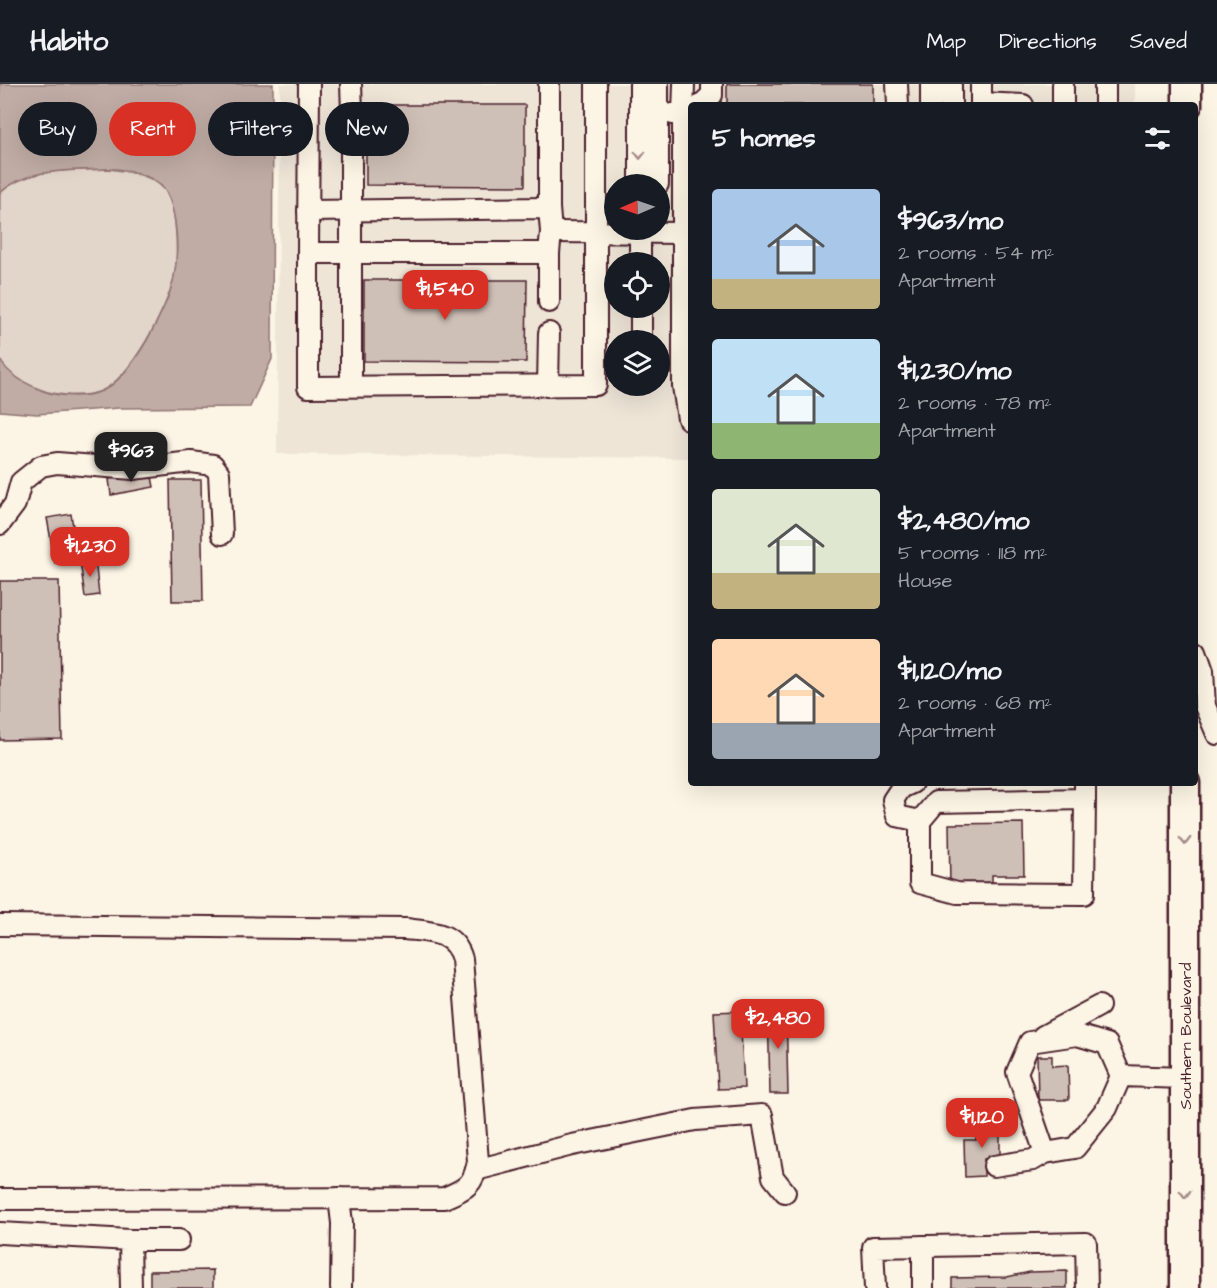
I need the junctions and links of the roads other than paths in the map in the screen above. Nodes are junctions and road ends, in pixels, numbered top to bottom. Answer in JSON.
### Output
{"nodes":[{"id":1,"x":309,"y":84,"type":"edge"},
{"id":2,"x":351,"y":84,"type":"edge"},
{"id":3,"x":549,"y":84,"type":"edge"},
{"id":4,"x":596,"y":84,"type":"edge"},
{"id":5,"x":640,"y":84,"type":"edge"},
{"id":6,"x":658,"y":84,"type":"edge"},
{"id":7,"x":684,"y":84,"type":"edge"},
{"id":8,"x":712,"y":84,"type":"edge"},
{"id":9,"x":897,"y":84,"type":"edge"},
{"id":10,"x":931,"y":84,"type":"edge"},
{"id":11,"x":951,"y":84,"type":"edge"},
{"id":12,"x":1063,"y":84,"type":"edge"},
{"id":13,"x":1105,"y":84,"type":"edge"},
{"id":14,"x":1187,"y":84,"type":"edge"},
{"id":15,"x":981,"y":97,"type":"edge"},
{"id":16,"x":704,"y":102,"type":"edge"},
{"id":17,"x":898,"y":102,"type":"edge"},
{"id":18,"x":931,"y":102,"type":"edge"},
{"id":19,"x":951,"y":102,"type":"edge"},
{"id":20,"x":1007,"y":102,"type":"edge"},
{"id":21,"x":1063,"y":102,"type":"edge"},
{"id":22,"x":1105,"y":102,"type":"edge"},
{"id":23,"x":1187,"y":102,"type":"edge"},
{"id":24,"x":688,"y":112,"type":"edge"},
{"id":25,"x":649,"y":113,"type":"junction"},
{"id":26,"x":641,"y":174,"type":"edge"},
{"id":27,"x":657,"y":174,"type":"edge"},
{"id":28,"x":549,"y":208,"type":"junction"},
{"id":29,"x":308,"y":211,"type":"junction"},
{"id":30,"x":351,"y":211,"type":"junction"},
{"id":31,"x":551,"y":232,"type":"junction"},
{"id":32,"x":670,"y":232,"type":"edge"},
{"id":33,"x":685,"y":232,"type":"junction"},
{"id":34,"x":595,"y":233,"type":"junction"},
{"id":35,"x":604,"y":233,"type":"edge"},
{"id":36,"x":308,"y":253,"type":"junction"},
{"id":37,"x":351,"y":253,"type":"junction"},
{"id":38,"x":549,"y":253,"type":"junction"},
{"id":39,"x":549,"y":302,"type":"dead end"},
{"id":40,"x":549,"y":333,"type":"dead end"},
{"id":41,"x":351,"y":386,"type":"junction"},
{"id":42,"x":548,"y":386,"type":"junction"},
{"id":43,"x":688,"y":419,"type":"edge"},
{"id":44,"x":0,"y":524,"type":"edge"},
{"id":45,"x":222,"y":534,"type":"dead end"},
{"id":46,"x":1198,"y":657,"type":"edge"},
{"id":47,"x":1217,"y":734,"type":"edge"},
{"id":48,"x":905,"y":786,"type":"edge"},
{"id":49,"x":922,"y":786,"type":"edge"},
{"id":50,"x":1185,"y":786,"type":"edge"},
{"id":51,"x":1085,"y":791,"type":"edge"},
{"id":52,"x":936,"y":802,"type":"junction"},
{"id":53,"x":920,"y":821,"type":"junction"},
{"id":54,"x":0,"y":925,"type":"edge"},
{"id":55,"x":1099,"y":1006,"type":"dead end"},
{"id":56,"x":1030,"y":1042,"type":"junction"},
{"id":57,"x":1121,"y":1076,"type":"junction"},
{"id":58,"x":1185,"y":1078,"type":"junction"},
{"id":59,"x":1045,"y":1153,"type":"junction"},
{"id":60,"x":994,"y":1166,"type":"dead end"},
{"id":61,"x":476,"y":1170,"type":"junction"},
{"id":62,"x":785,"y":1192,"type":"dead end"},
{"id":63,"x":0,"y":1198,"type":"edge"},
{"id":64,"x":339,"y":1198,"type":"junction"},
{"id":65,"x":0,"y":1233,"type":"edge"},
{"id":66,"x":130,"y":1240,"type":"junction"},
{"id":67,"x":179,"y":1240,"type":"dead end"},
{"id":68,"x":923,"y":1246,"type":"junction"},
{"id":69,"x":131,"y":1288,"type":"edge"},
{"id":70,"x":341,"y":1288,"type":"edge"},
{"id":71,"x":875,"y":1288,"type":"edge"},
{"id":72,"x":923,"y":1288,"type":"edge"},
{"id":73,"x":1087,"y":1288,"type":"edge"},
{"id":74,"x":1185,"y":1288,"type":"edge"}],
"edges":[{"from":1,"to":29,"type":"lane"},
{"from":2,"to":30,"type":"lane"},
{"from":3,"to":28,"type":"lane"},
{"from":4,"to":34,"type":"lane"},
{"from":5,"to":25,"type":"lane"},
{"from":6,"to":25,"type":"lane"},
{"from":7,"to":24,"type":"lane"},
{"from":8,"to":16,"type":"lane"},
{"from":9,"to":17,"type":"lane"},
{"from":10,"to":18,"type":"lane"},
{"from":11,"to":19,"type":"lane"},
{"from":12,"to":21,"type":"lane"},
{"from":13,"to":22,"type":"lane"},
{"from":14,"to":23,"type":"highway"},
{"from":15,"to":20,"type":"lane"},
{"from":24,"to":25,"type":"lane"},
{"from":24,"to":33,"type":"lane"},
{"from":25,"to":26,"type":"lane","one_way":true},
{"from":25,"to":27,"type":"lane"},
{"from":28,"to":30,"type":"lane"},
{"from":28,"to":31,"type":"lane"},
{"from":29,"to":30,"type":"lane"},
{"from":29,"to":36,"type":"lane"},
{"from":30,"to":37,"type":"lane"},
{"from":31,"to":34,"type":"lane"},
{"from":31,"to":38,"type":"lane"},
{"from":32,"to":33,"type":"lane"},
{"from":33,"to":43,"type":"lane"},
{"from":34,"to":35,"type":"lane"},
{"from":34,"to":42,"type":"lane"},
{"from":36,"to":37,"type":"lane"},
{"from":36,"to":41,"type":"lane"},
{"from":37,"to":38,"type":"lane"},
{"from":37,"to":41,"type":"lane"},
{"from":38,"to":39,"type":"lane"},
{"from":40,"to":42,"type":"lane"},
{"from":41,"to":42,"type":"lane"},
{"from":44,"to":45,"type":"lane"},
{"from":46,"to":47,"type":"lane"},
{"from":48,"to":53,"type":"lane"},
{"from":49,"to":52,"type":"lane"},
{"from":50,"to":58,"type":"highway","name":"Southern Boulevard","one_way":true},
{"from":51,"to":52,"type":"lane"},
{"from":51,"to":53,"type":"lane"},
{"from":52,"to":53,"type":"lane"},
{"from":54,"to":61,"type":"lane"},
{"from":55,"to":56,"type":"lane"},
{"from":56,"to":57,"type":"lane"},
{"from":56,"to":59,"type":"lane"},
{"from":57,"to":58,"type":"lane"},
{"from":57,"to":59,"type":"lane"},
{"from":58,"to":74,"type":"highway","name":"Southern Boulevard","one_way":true},
{"from":59,"to":60,"type":"lane"},
{"from":61,"to":62,"type":"lane"},
{"from":61,"to":64,"type":"lane"},
{"from":63,"to":64,"type":"lane"},
{"from":64,"to":70,"type":"lane"},
{"from":65,"to":66,"type":"lane"},
{"from":66,"to":67,"type":"lane"},
{"from":66,"to":69,"type":"lane"},
{"from":68,"to":71,"type":"lane"},
{"from":68,"to":72,"type":"lane"},
{"from":68,"to":73,"type":"lane"}]}
